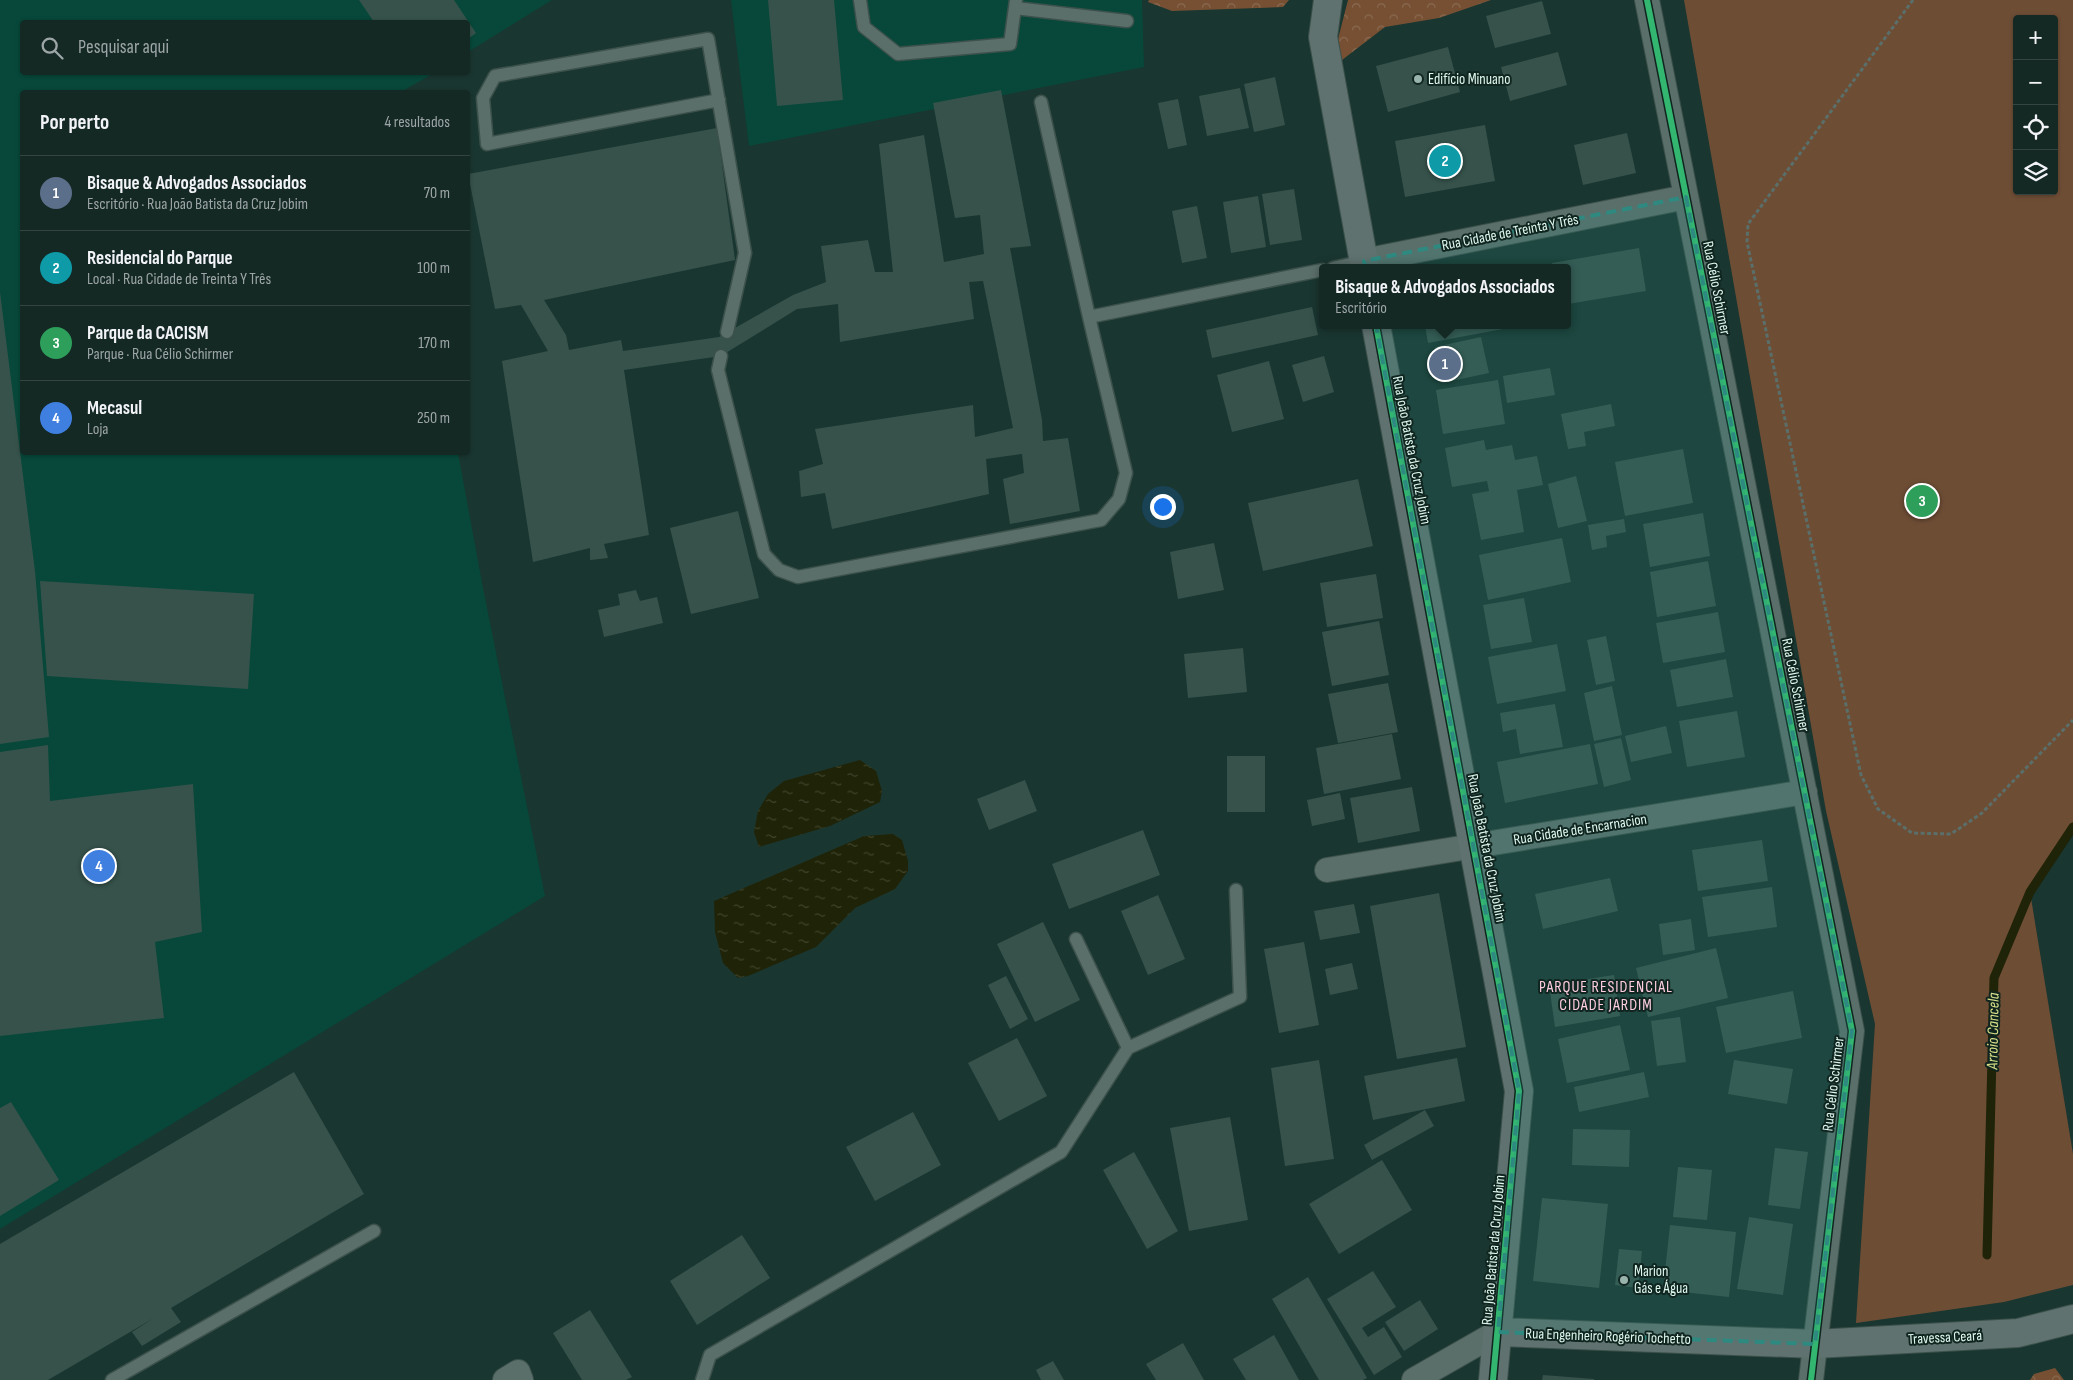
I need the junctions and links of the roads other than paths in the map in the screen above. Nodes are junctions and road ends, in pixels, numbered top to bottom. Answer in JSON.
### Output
{"nodes":[{"id":1,"x":860,"y":0,"type":"edge"},
{"id":2,"x":1328,"y":0,"type":"edge"},
{"id":3,"x":1647,"y":0,"type":"edge"},
{"id":4,"x":1015,"y":4,"type":"edge"},
{"id":5,"x":1127,"y":21,"type":"dead end"},
{"id":6,"x":719,"y":100,"type":"junction"},
{"id":7,"x":1041,"y":102,"type":"dead end"},
{"id":8,"x":1686,"y":197,"type":"junction"},
{"id":9,"x":1365,"y":264,"type":"edge"},
{"id":10,"x":1370,"y":264,"type":"edge"},
{"id":11,"x":1319,"y":271,"type":"edge"},
{"id":12,"x":1089,"y":317,"type":"junction"},
{"id":13,"x":1377,"y":329,"type":"edge"},
{"id":14,"x":727,"y":332,"type":"dead end"},
{"id":15,"x":721,"y":356,"type":"dead end"},
{"id":16,"x":1804,"y":792,"type":"junction"},
{"id":17,"x":1474,"y":846,"type":"junction"},
{"id":18,"x":1327,"y":870,"type":"dead end"},
{"id":19,"x":1236,"y":890,"type":"dead end"},
{"id":20,"x":1076,"y":939,"type":"dead end"},
{"id":21,"x":1128,"y":1048,"type":"junction"},
{"id":22,"x":374,"y":1231,"type":"dead end"},
{"id":23,"x":2073,"y":1319,"type":"edge"},
{"id":24,"x":1498,"y":1332,"type":"junction"},
{"id":25,"x":1815,"y":1344,"type":"junction"},
{"id":26,"x":112,"y":1380,"type":"edge"},
{"id":27,"x":505,"y":1380,"type":"edge"},
{"id":28,"x":521,"y":1380,"type":"edge"},
{"id":29,"x":702,"y":1380,"type":"edge"},
{"id":30,"x":1414,"y":1380,"type":"edge"},
{"id":31,"x":1493,"y":1380,"type":"edge"},
{"id":32,"x":1811,"y":1380,"type":"edge"}],
"edges":[{"from":1,"to":4,"type":"lane"},
{"from":2,"to":9,"type":"street"},
{"from":3,"to":8,"type":"street","name":"Rua Célio Schirmer"},
{"from":4,"to":5,"type":"lane"},
{"from":6,"to":6,"type":"lane"},
{"from":6,"to":14,"type":"lane"},
{"from":7,"to":12,"type":"lane"},
{"from":8,"to":10,"type":"street","name":"Rua Cidade de Treinta Y Três"},
{"from":8,"to":16,"type":"street","name":"Rua Célio Schirmer"},
{"from":11,"to":12,"type":"lane"},
{"from":12,"to":15,"type":"lane"},
{"from":13,"to":17,"type":"street","name":"Rua João Batista da Cruz Jobim"},
{"from":16,"to":17,"type":"street","name":"Rua Cidade de Encarnacion"},
{"from":16,"to":25,"type":"street","name":"Rua Célio Schirmer"},
{"from":17,"to":18,"type":"street","name":"Rua Cidade de Encarnacion"},
{"from":17,"to":24,"type":"street","name":"Rua João Batista da Cruz Jobim"},
{"from":19,"to":21,"type":"lane"},
{"from":20,"to":21,"type":"lane"},
{"from":21,"to":29,"type":"lane"},
{"from":22,"to":26,"type":"lane"},
{"from":23,"to":25,"type":"street","name":"Travessa Ceará"},
{"from":24,"to":25,"type":"street","name":"Rua Engenheiro Rogério Tochetto"},
{"from":24,"to":30,"type":"street"},
{"from":24,"to":31,"type":"street","name":"Rua João Batista da Cruz Jobim"},
{"from":25,"to":32,"type":"street","name":"Rua Célio Schirmer"},
{"from":27,"to":28,"type":"street"}]}
